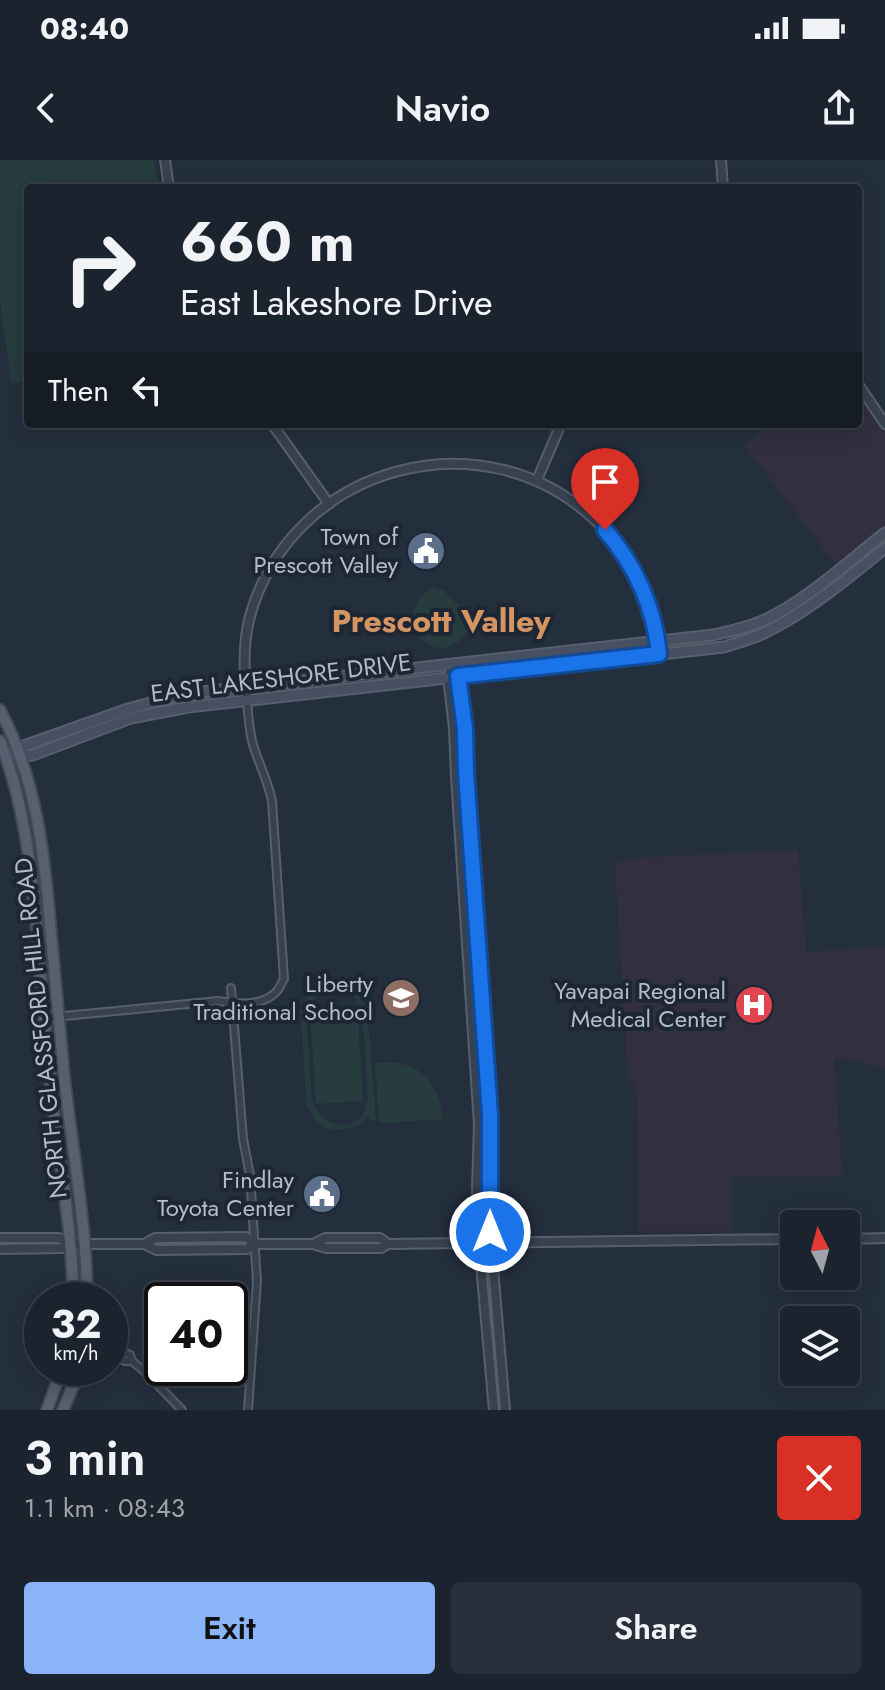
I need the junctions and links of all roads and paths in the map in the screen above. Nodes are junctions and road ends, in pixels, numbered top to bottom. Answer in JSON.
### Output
{"nodes":[{"id":1,"x":165,"y":160,"type":"edge"},
{"id":2,"x":721,"y":160,"type":"edge"},
{"id":3,"x":168,"y":184,"type":"edge"},
{"id":4,"x":723,"y":184,"type":"edge"},
{"id":5,"x":862,"y":390,"type":"edge"},
{"id":6,"x":885,"y":424,"type":"edge"},
{"id":7,"x":275,"y":428,"type":"edge"},
{"id":8,"x":559,"y":428,"type":"edge"},
{"id":9,"x":537,"y":480,"type":"junction"},
{"id":10,"x":329,"y":504,"type":"junction"},
{"id":11,"x":885,"y":533,"type":"edge"},
{"id":12,"x":885,"y":548,"type":"edge"},
{"id":13,"x":805,"y":595,"type":"junction"},
{"id":14,"x":811,"y":605,"type":"junction"},
{"id":15,"x":658,"y":641,"type":"junction"},
{"id":16,"x":659,"y":654,"type":"junction"},
{"id":17,"x":453,"y":664,"type":"junction"},
{"id":18,"x":453,"y":677,"type":"junction"},
{"id":19,"x":245,"y":688,"type":"junction"},
{"id":20,"x":247,"y":699,"type":"junction"},
{"id":21,"x":0,"y":710,"type":"edge"},
{"id":22,"x":130,"y":713,"type":"junction"},
{"id":23,"x":0,"y":741,"type":"edge"},
{"id":24,"x":19,"y":752,"type":"junction"},
{"id":25,"x":6,"y":756,"type":"junction"},
{"id":26,"x":231,"y":988,"type":"dead end"},
{"id":27,"x":233,"y":1004,"type":"junction"},
{"id":28,"x":59,"y":1016,"type":"junction"},
{"id":29,"x":44,"y":1018,"type":"junction"},
{"id":30,"x":0,"y":1238,"type":"edge"},
{"id":31,"x":885,"y":1238,"type":"edge"},
{"id":32,"x":780,"y":1239,"type":"edge"},
{"id":33,"x":860,"y":1239,"type":"edge"},
{"id":34,"x":479,"y":1243,"type":"junction"},
{"id":35,"x":491,"y":1243,"type":"junction"},
{"id":36,"x":69,"y":1244,"type":"junction"},
{"id":37,"x":83,"y":1244,"type":"junction"},
{"id":38,"x":255,"y":1244,"type":"junction"},
{"id":39,"x":0,"y":1249,"type":"edge"},
{"id":40,"x":72,"y":1282,"type":"edge"},
{"id":41,"x":86,"y":1282,"type":"edge"},
{"id":42,"x":128,"y":1354,"type":"edge"},
{"id":43,"x":128,"y":1361,"type":"edge"},
{"id":44,"x":132,"y":1361,"type":"junction"},
{"id":45,"x":56,"y":1386,"type":"edge"},
{"id":46,"x":73,"y":1386,"type":"edge"},
{"id":47,"x":47,"y":1410,"type":"edge"},
{"id":48,"x":63,"y":1410,"type":"edge"},
{"id":49,"x":182,"y":1410,"type":"edge"},
{"id":50,"x":248,"y":1410,"type":"edge"},
{"id":51,"x":494,"y":1410,"type":"edge"},
{"id":52,"x":505,"y":1410,"type":"edge"}],
"edges":[{"from":1,"to":3,"type":"street"},
{"from":2,"to":4,"type":"street"},
{"from":5,"to":6,"type":"street"},
{"from":7,"to":10,"type":"street"},
{"from":8,"to":9,"type":"street"},
{"from":9,"to":10,"type":"street"},
{"from":9,"to":15,"type":"street"},
{"from":10,"to":19,"type":"street"},
{"from":11,"to":13,"type":"main road","name":"EAST LAKESHORE DRIVE"},
{"from":12,"to":14,"type":"main road","name":"EAST LAKESHORE DRIVE"},
{"from":13,"to":14,"type":"main road"},
{"from":13,"to":15,"type":"main road","name":"EAST LAKESHORE DRIVE"},
{"from":14,"to":16,"type":"main road","name":"EAST LAKESHORE DRIVE"},
{"from":15,"to":16,"type":"street"},
{"from":15,"to":17,"type":"main road","name":"EAST LAKESHORE DRIVE"},
{"from":16,"to":18,"type":"main road","name":"EAST LAKESHORE DRIVE"},
{"from":17,"to":18,"type":"street"},
{"from":17,"to":19,"type":"main road","name":"EAST LAKESHORE DRIVE"},
{"from":18,"to":20,"type":"main road","name":"EAST LAKESHORE DRIVE"},
{"from":18,"to":34,"type":"street"},
{"from":18,"to":35,"type":"street"},
{"from":19,"to":20,"type":"street"},
{"from":19,"to":22,"type":"main road","name":"EAST LAKESHORE DRIVE"},
{"from":20,"to":22,"type":"main road","name":"EAST LAKESHORE DRIVE"},
{"from":20,"to":27,"type":"street"},
{"from":21,"to":24,"type":"main road","name":"NORTH GLASSFORD HILL ROAD"},
{"from":22,"to":24,"type":"main road","name":"EAST LAKESHORE DRIVE"},
{"from":23,"to":25,"type":"main road","name":"NORTH GLASSFORD HILL ROAD"},
{"from":24,"to":25,"type":"main road","name":"EAST LAKESHORE DRIVE"},
{"from":24,"to":28,"type":"main road","name":"NORTH GLASSFORD HILL ROAD"},
{"from":25,"to":29,"type":"main road","name":"NORTH GLASSFORD HILL ROAD"},
{"from":26,"to":27,"type":"street"},
{"from":27,"to":28,"type":"street"},
{"from":27,"to":38,"type":"street"},
{"from":28,"to":29,"type":"street"},
{"from":28,"to":37,"type":"main road","name":"NORTH GLASSFORD HILL ROAD"},
{"from":29,"to":36,"type":"main road","name":"NORTH GLASSFORD HILL ROAD"},
{"from":30,"to":36,"type":"street"},
{"from":31,"to":33,"type":"street"},
{"from":32,"to":35,"type":"street"},
{"from":34,"to":35,"type":"street"},
{"from":34,"to":38,"type":"street"},
{"from":34,"to":51,"type":"street"},
{"from":35,"to":52,"type":"street"},
{"from":36,"to":37,"type":"street"},
{"from":36,"to":39,"type":"street"},
{"from":36,"to":40,"type":"main road","name":"NORTH GLASSFORD HILL ROAD"},
{"from":37,"to":38,"type":"street"},
{"from":37,"to":41,"type":"main road","name":"NORTH GLASSFORD HILL ROAD"},
{"from":38,"to":50,"type":"street"},
{"from":42,"to":44,"type":"street"},
{"from":43,"to":44,"type":"street"},
{"from":44,"to":49,"type":"street"},
{"from":45,"to":47,"type":"main road"},
{"from":46,"to":48,"type":"main road"}]}
